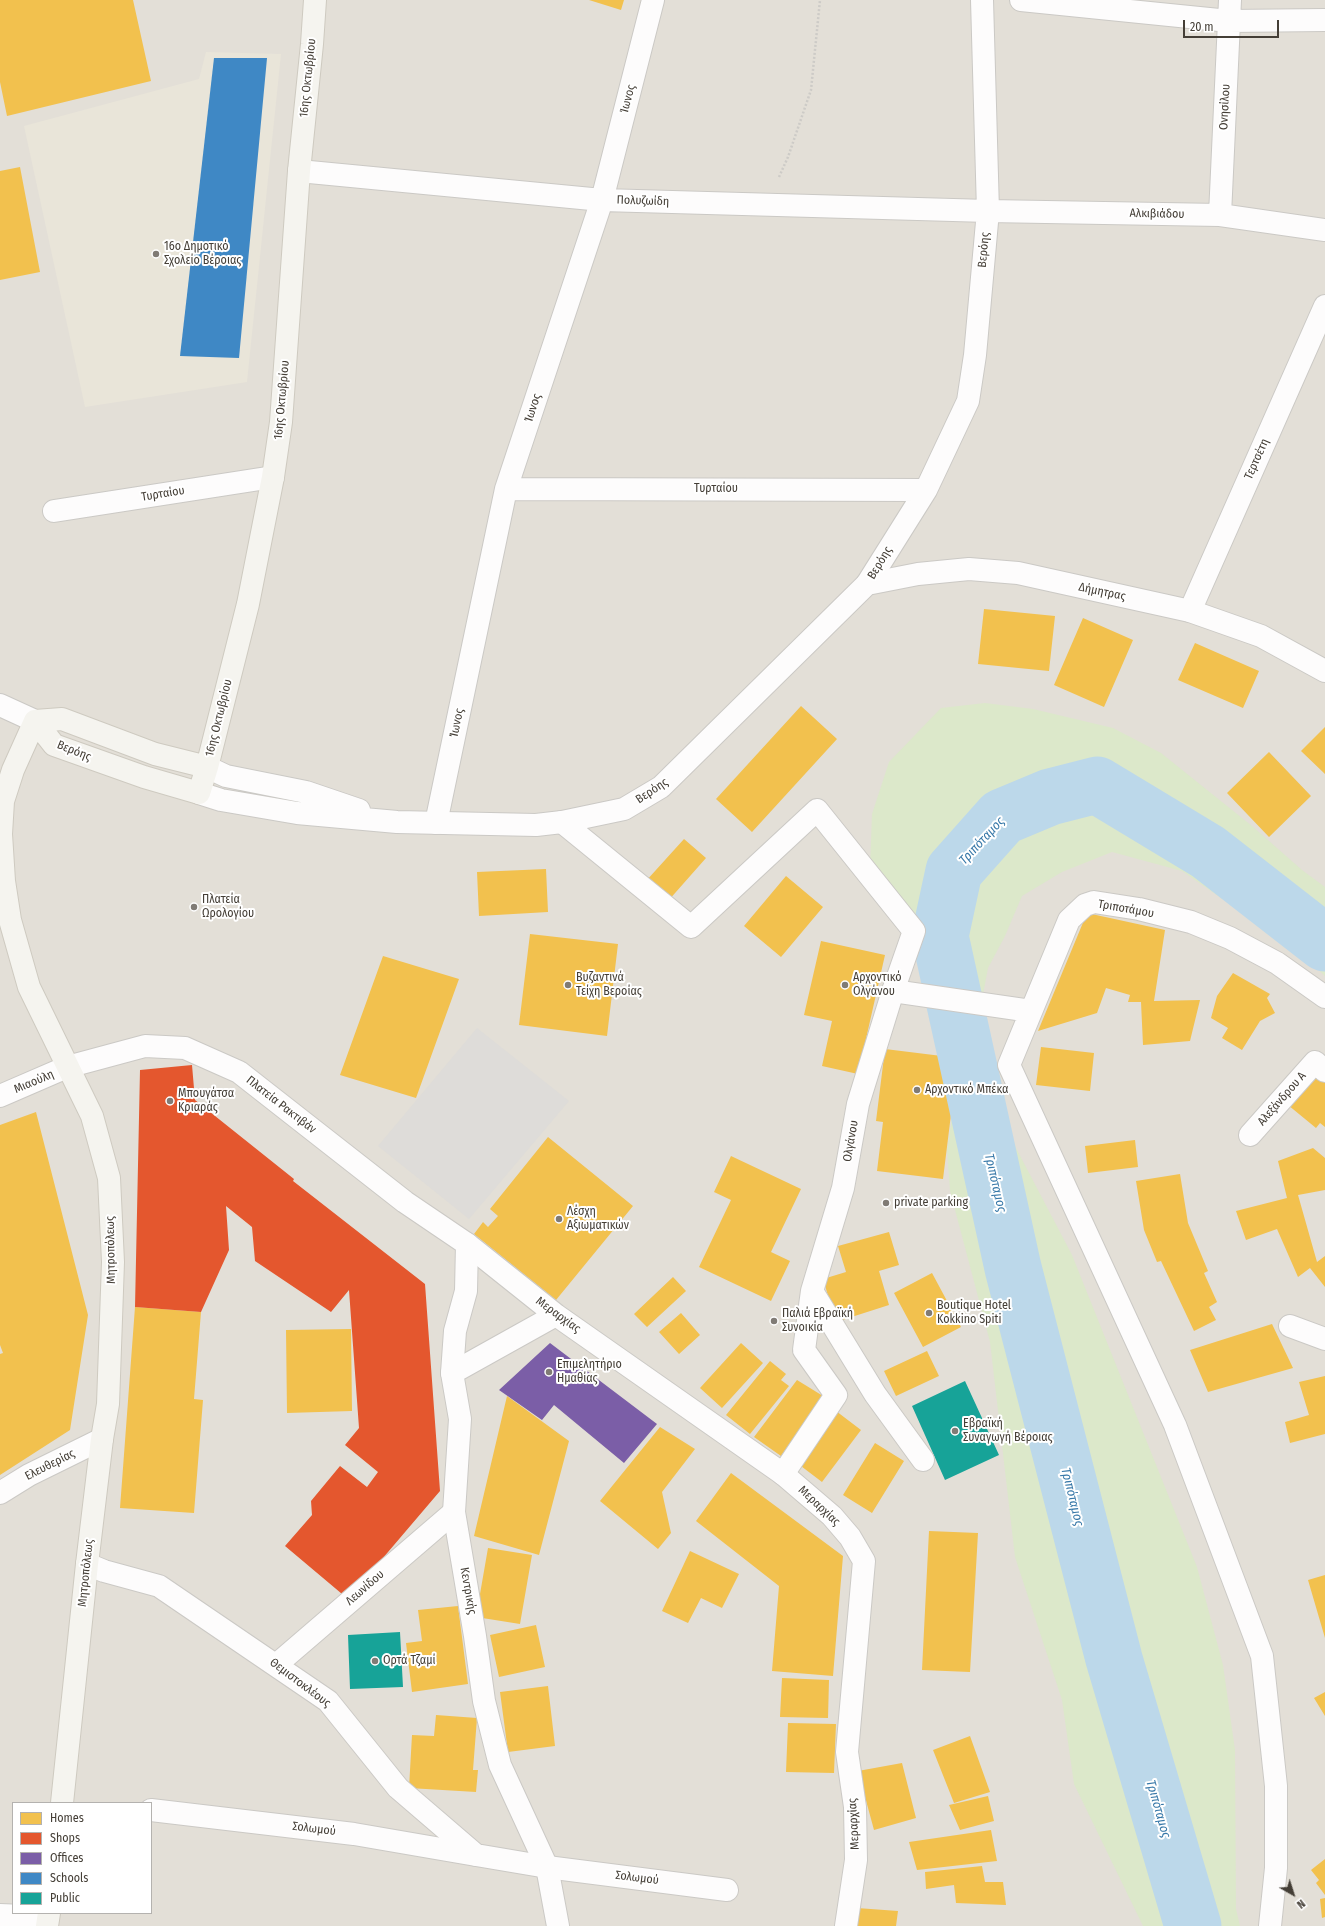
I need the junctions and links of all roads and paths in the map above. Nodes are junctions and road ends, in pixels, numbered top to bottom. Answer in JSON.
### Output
{"nodes":[{"id":1,"x":315,"y":0,"type":"edge"},
{"id":2,"x":653,"y":0,"type":"edge"},
{"id":3,"x":820,"y":0,"type":"edge"},
{"id":4,"x":982,"y":0,"type":"edge"},
{"id":5,"x":1021,"y":0,"type":"edge"},
{"id":6,"x":1230,"y":11,"type":"edge"},
{"id":7,"x":1325,"y":20,"type":"edge"},
{"id":8,"x":299,"y":171,"type":"junction"},
{"id":9,"x":602,"y":200,"type":"junction"},
{"id":10,"x":766,"y":205,"type":"junction"},
{"id":11,"x":988,"y":211,"type":"junction"},
{"id":12,"x":1220,"y":215,"type":"junction"},
{"id":13,"x":1325,"y":230,"type":"edge"},
{"id":14,"x":1325,"y":306,"type":"edge"},
{"id":15,"x":273,"y":477,"type":"junction"},
{"id":16,"x":506,"y":489,"type":"junction"},
{"id":17,"x":926,"y":490,"type":"junction"},
{"id":18,"x":54,"y":511,"type":"dead end"},
{"id":19,"x":867,"y":584,"type":"junction"},
{"id":20,"x":1190,"y":611,"type":"junction"},
{"id":21,"x":1325,"y":671,"type":"edge"},
{"id":22,"x":0,"y":705,"type":"edge"},
{"id":23,"x":35,"y":721,"type":"junction"},
{"id":24,"x":207,"y":767,"type":"junction"},
{"id":25,"x":198,"y":793,"type":"junction"},
{"id":26,"x":397,"y":822,"type":"junction"},
{"id":27,"x":562,"y":822,"type":"junction"},
{"id":28,"x":436,"y":823,"type":"junction"},
{"id":29,"x":893,"y":992,"type":"junction"},
{"id":30,"x":1325,"y":997,"type":"edge"},
{"id":31,"x":1031,"y":1011,"type":"junction"},
{"id":32,"x":1320,"y":1066,"type":"edge"},
{"id":33,"x":68,"y":1067,"type":"junction"},
{"id":34,"x":0,"y":1096,"type":"edge"},
{"id":35,"x":1250,"y":1136,"type":"dead end"},
{"id":36,"x":467,"y":1244,"type":"junction"},
{"id":37,"x":812,"y":1291,"type":"junction"},
{"id":38,"x":556,"y":1314,"type":"junction"},
{"id":39,"x":1290,"y":1326,"type":"dead end"},
{"id":40,"x":1325,"y":1339,"type":"edge"},
{"id":41,"x":452,"y":1373,"type":"junction"},
{"id":42,"x":102,"y":1439,"type":"junction"},
{"id":43,"x":923,"y":1460,"type":"dead end"},
{"id":44,"x":783,"y":1474,"type":"junction"},
{"id":45,"x":0,"y":1493,"type":"edge"},
{"id":46,"x":454,"y":1512,"type":"junction"},
{"id":47,"x":87,"y":1564,"type":"junction"},
{"id":48,"x":276,"y":1665,"type":"junction"},
{"id":49,"x":62,"y":1802,"type":"edge"},
{"id":50,"x":152,"y":1810,"type":"edge"},
{"id":51,"x":476,"y":1855,"type":"junction"},
{"id":52,"x":547,"y":1867,"type":"junction"},
{"id":53,"x":727,"y":1890,"type":"dead end"},
{"id":54,"x":0,"y":1915,"type":"edge"},
{"id":55,"x":48,"y":1919,"type":"edge"},
{"id":56,"x":558,"y":1926,"type":"edge"},
{"id":57,"x":846,"y":1926,"type":"edge"},
{"id":58,"x":1270,"y":1926,"type":"edge"}],
"edges":[{"from":1,"to":8,"type":"main road","name":"16ης Οκτωβρίου"},
{"from":2,"to":9,"type":"street","name":"Ίωνος"},
{"from":3,"to":10,"type":"path"},
{"from":4,"to":11,"type":"street","name":"Βερόης"},
{"from":5,"to":6,"type":"street"},
{"from":6,"to":7,"type":"street"},
{"from":6,"to":12,"type":"street","name":"Ονησίλου"},
{"from":8,"to":9,"type":"street","name":"Πολυζωίδη"},
{"from":8,"to":15,"type":"main road","name":"16ης Οκτωβρίου"},
{"from":9,"to":10,"type":"street","name":"Πολυζωίδη"},
{"from":9,"to":16,"type":"street","name":"Ίωνος"},
{"from":10,"to":11,"type":"street","name":"Πολυζωίδη"},
{"from":11,"to":12,"type":"street","name":"Αλκιβιάδου"},
{"from":11,"to":17,"type":"street","name":"Βερόης"},
{"from":12,"to":13,"type":"street","name":"Αλκιβιάδου"},
{"from":14,"to":20,"type":"street","name":"Τερτσέτη"},
{"from":15,"to":18,"type":"street","name":"Τυρταίου"},
{"from":15,"to":24,"type":"main road","name":"16ης Οκτωβρίου"},
{"from":16,"to":17,"type":"street","name":"Τυρταίου"},
{"from":16,"to":28,"type":"street","name":"Ίωνος"},
{"from":17,"to":19,"type":"street","name":"Βερόης"},
{"from":19,"to":20,"type":"street","name":"Δήμητρας"},
{"from":19,"to":27,"type":"street","name":"Βερόης"},
{"from":20,"to":21,"type":"street","name":"Δήμητρας"},
{"from":22,"to":23,"type":"street"},
{"from":23,"to":24,"type":"main road","name":"Βερόης"},
{"from":23,"to":25,"type":"main road","name":"Βερόης"},
{"from":23,"to":33,"type":"main road","name":"Μητροπόλεως"},
{"from":24,"to":25,"type":"main road","name":"16ης Οκτωβρίου"},
{"from":24,"to":26,"type":"street","name":"Βερόης"},
{"from":25,"to":26,"type":"street","name":"Βερόης"},
{"from":26,"to":28,"type":"street","name":"Βερόης"},
{"from":27,"to":28,"type":"street","name":"Βερόης"},
{"from":27,"to":29,"type":"street","name":"Ολγάνου"},
{"from":29,"to":31,"type":"street"},
{"from":29,"to":37,"type":"street","name":"Ολγάνου"},
{"from":30,"to":31,"type":"street","name":"Τριποτάμου"},
{"from":31,"to":58,"type":"street","name":"Τριποτάμου"},
{"from":32,"to":35,"type":"street","name":"Αλεξάνδρου Α"},
{"from":33,"to":34,"type":"street","name":"Μιαούλη"},
{"from":33,"to":36,"type":"street","name":"Πλατεία Ρακτιβάν"},
{"from":33,"to":42,"type":"main road","name":"Μητροπόλεως"},
{"from":36,"to":38,"type":"street","name":"Μεραρχίας"},
{"from":36,"to":41,"type":"street","name":"Κεντρικής"},
{"from":37,"to":43,"type":"street"},
{"from":37,"to":44,"type":"street","name":"Ολγάνου"},
{"from":38,"to":41,"type":"street"},
{"from":38,"to":44,"type":"street","name":"Μεραρχίας"},
{"from":39,"to":40,"type":"street"},
{"from":41,"to":46,"type":"street","name":"Κεντρικής"},
{"from":42,"to":45,"type":"street","name":"Ελευθερίας"},
{"from":42,"to":47,"type":"main road","name":"Μητροπόλεως"},
{"from":44,"to":57,"type":"street","name":"Μεραρχίας"},
{"from":46,"to":48,"type":"street","name":"Λεωνίδου"},
{"from":46,"to":52,"type":"street","name":"Κεντρικής"},
{"from":47,"to":48,"type":"street","name":"Θεμιστοκλέους"},
{"from":47,"to":49,"type":"main road","name":"Μητροπόλεως"},
{"from":48,"to":51,"type":"street","name":"Θεμιστοκλέους"},
{"from":50,"to":51,"type":"street","name":"Σολωμού"},
{"from":51,"to":52,"type":"street"},
{"from":52,"to":53,"type":"street","name":"Σολωμού"},
{"from":52,"to":56,"type":"street","name":"Κεντρικής"},
{"from":54,"to":55,"type":"street"}]}
